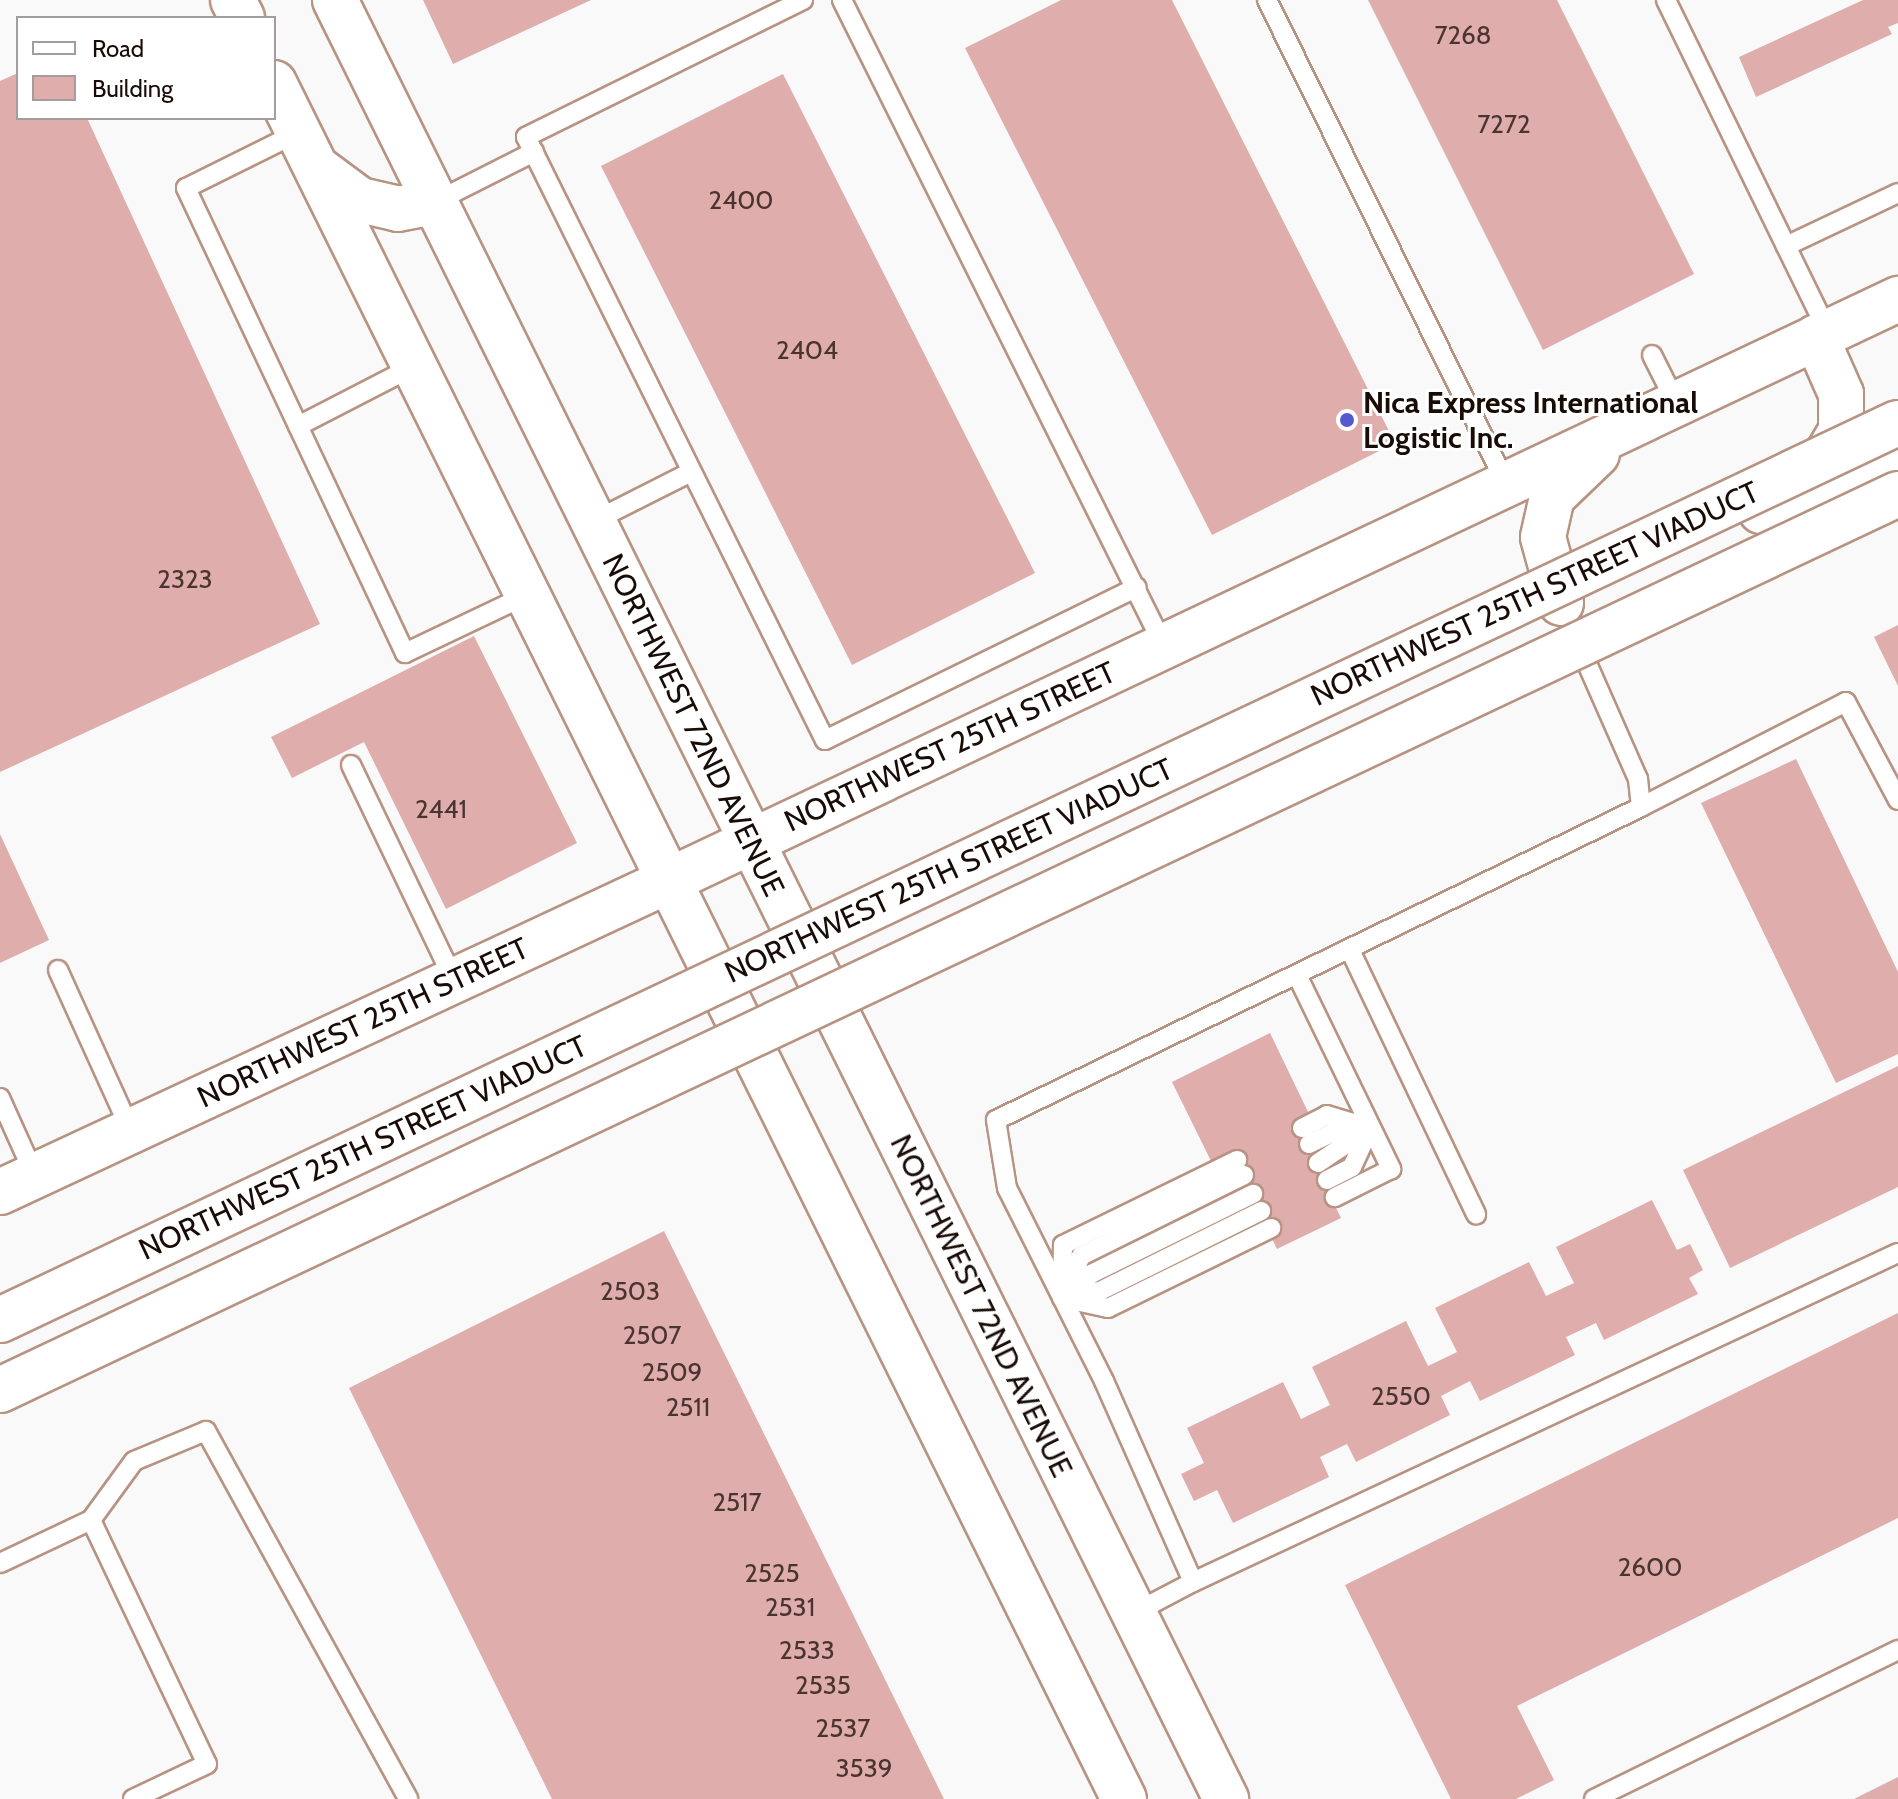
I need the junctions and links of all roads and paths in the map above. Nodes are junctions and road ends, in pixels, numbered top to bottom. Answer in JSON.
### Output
{"nodes":[{"id":1,"x":335,"y":0,"type":"edge"},
{"id":2,"x":803,"y":0,"type":"edge"},
{"id":3,"x":842,"y":0,"type":"edge"},
{"id":4,"x":1267,"y":0,"type":"edge"},
{"id":5,"x":1666,"y":0,"type":"edge"},
{"id":6,"x":276,"y":87,"type":"edge"},
{"id":7,"x":308,"y":150,"type":"junction"},
{"id":8,"x":534,"y":152,"type":"junction"},
{"id":9,"x":1898,"y":193,"type":"edge"},
{"id":10,"x":435,"y":202,"type":"junction"},
{"id":11,"x":1786,"y":246,"type":"junction"},
{"id":12,"x":1898,"y":299,"type":"edge"},
{"id":13,"x":1822,"y":334,"type":"junction"},
{"id":14,"x":1652,"y":355,"type":"dead end"},
{"id":15,"x":414,"y":366,"type":"junction"},
{"id":16,"x":1676,"y":403,"type":"junction"},
{"id":17,"x":1898,"y":423,"type":"edge"},
{"id":18,"x":298,"y":426,"type":"junction"},
{"id":19,"x":1624,"y":427,"type":"junction"},
{"id":20,"x":1898,"y":448,"type":"edge"},
{"id":21,"x":691,"y":472,"type":"junction"},
{"id":22,"x":1506,"y":483,"type":"junction"},
{"id":23,"x":1806,"y":491,"type":"junction"},
{"id":24,"x":1898,"y":494,"type":"edge"},
{"id":25,"x":594,"y":521,"type":"junction"},
{"id":26,"x":1137,"y":587,"type":"junction"},
{"id":27,"x":527,"y":595,"type":"junction"},
{"id":28,"x":1561,"y":603,"type":"junction"},
{"id":29,"x":1164,"y":646,"type":"junction"},
{"id":30,"x":351,"y":765,"type":"dead end"},
{"id":31,"x":1898,"y":800,"type":"edge"},
{"id":32,"x":1641,"y":807,"type":"junction"},
{"id":33,"x":750,"y":841,"type":"junction"},
{"id":34,"x":670,"y":880,"type":"junction"},
{"id":35,"x":1350,"y":950,"type":"junction"},
{"id":36,"x":808,"y":959,"type":"junction"},
{"id":37,"x":58,"y":970,"type":"dead end"},
{"id":38,"x":1297,"y":975,"type":"junction"},
{"id":39,"x":454,"y":980,"type":"junction"},
{"id":40,"x":727,"y":997,"type":"junction"},
{"id":41,"x":0,"y":1098,"type":"edge"},
{"id":42,"x":1370,"y":1128,"type":"junction"},
{"id":43,"x":131,"y":1131,"type":"junction"},
{"id":44,"x":1306,"y":1136,"type":"dead end"},
{"id":45,"x":1240,"y":1168,"type":"dead end"},
{"id":46,"x":1322,"y":1171,"type":"dead end"},
{"id":47,"x":18,"y":1184,"type":"edge"},
{"id":48,"x":1335,"y":1197,"type":"dead end"},
{"id":49,"x":1257,"y":1203,"type":"dead end"},
{"id":50,"x":1476,"y":1214,"type":"dead end"},
{"id":51,"x":1271,"y":1228,"type":"dead end"},
{"id":52,"x":1898,"y":1253,"type":"edge"},
{"id":53,"x":1062,"y":1298,"type":"junction"},
{"id":54,"x":0,"y":1322,"type":"edge"},
{"id":55,"x":0,"y":1390,"type":"edge"},
{"id":56,"x":91,"y":1520,"type":"junction"},
{"id":57,"x":0,"y":1563,"type":"edge"},
{"id":58,"x":1193,"y":1582,"type":"junction"},
{"id":59,"x":1134,"y":1613,"type":"junction"},
{"id":60,"x":1898,"y":1650,"type":"edge"},
{"id":61,"x":1220,"y":1797,"type":"edge"},
{"id":62,"x":133,"y":1799,"type":"edge"},
{"id":63,"x":408,"y":1799,"type":"edge"},
{"id":64,"x":1124,"y":1799,"type":"edge"},
{"id":65,"x":1594,"y":1799,"type":"edge"}],
"edges":[{"from":1,"to":10,"type":"main road","name":"NORTHWEST 72ND AVENUE"},
{"from":2,"to":8,"type":"lane"},
{"from":3,"to":26,"type":"lane"},
{"from":4,"to":22,"type":"lane"},
{"from":5,"to":11,"type":"lane"},
{"from":6,"to":7,"type":"main road"},
{"from":7,"to":10,"type":"main road"},
{"from":7,"to":15,"type":"main road"},
{"from":7,"to":18,"type":"lane"},
{"from":8,"to":10,"type":"lane"},
{"from":8,"to":21,"type":"lane"},
{"from":9,"to":11,"type":"lane"},
{"from":10,"to":25,"type":"main road","name":"NORTHWEST 72ND AVENUE"},
{"from":11,"to":13,"type":"lane"},
{"from":12,"to":13,"type":"main road","name":"NORTHWEST 25TH STREET"},
{"from":13,"to":16,"type":"main road","name":"NORTHWEST 25TH STREET"},
{"from":13,"to":23,"type":"main road"},
{"from":14,"to":16,"type":"lane"},
{"from":15,"to":18,"type":"lane"},
{"from":15,"to":27,"type":"main road"},
{"from":16,"to":19,"type":"main road","name":"NORTHWEST 25TH STREET"},
{"from":17,"to":54,"type":"main road","name":"NORTHWEST 25TH STREET VIADUCT","bridge":true},
{"from":18,"to":27,"type":"lane"},
{"from":19,"to":22,"type":"main road","name":"NORTHWEST 25TH STREET"},
{"from":19,"to":28,"type":"main road"},
{"from":20,"to":23,"type":"main road"},
{"from":21,"to":25,"type":"lane"},
{"from":21,"to":26,"type":"lane"},
{"from":22,"to":29,"type":"main road","name":"NORTHWEST 25TH STREET"},
{"from":23,"to":28,"type":"main road"},
{"from":24,"to":55,"type":"main road","bridge":true},
{"from":25,"to":33,"type":"main road","name":"NORTHWEST 72ND AVENUE"},
{"from":26,"to":29,"type":"lane"},
{"from":27,"to":34,"type":"main road"},
{"from":28,"to":32,"type":"lane"},
{"from":28,"to":36,"type":"main road"},
{"from":29,"to":33,"type":"main road","name":"NORTHWEST 25TH STREET"},
{"from":30,"to":39,"type":"lane"},
{"from":31,"to":32,"type":"lane"},
{"from":32,"to":35,"type":"lane"},
{"from":33,"to":34,"type":"main road","name":"NORTHWEST 25TH STREET"},
{"from":33,"to":36,"type":"main road","name":"NORTHWEST 72ND AVENUE"},
{"from":34,"to":39,"type":"main road","name":"NORTHWEST 25TH STREET"},
{"from":34,"to":40,"type":"main road"},
{"from":35,"to":38,"type":"lane"},
{"from":35,"to":50,"type":"lane"},
{"from":36,"to":40,"type":"main road"},
{"from":36,"to":59,"type":"main road","name":"NORTHWEST 72ND AVENUE"},
{"from":37,"to":43,"type":"lane"},
{"from":38,"to":42,"type":"lane"},
{"from":38,"to":53,"type":"lane"},
{"from":39,"to":43,"type":"main road","name":"NORTHWEST 25TH STREET"},
{"from":40,"to":54,"type":"main road"},
{"from":40,"to":64,"type":"main road"},
{"from":41,"to":47,"type":"lane"},
{"from":42,"to":44,"type":"lane"},
{"from":42,"to":46,"type":"lane"},
{"from":42,"to":48,"type":"lane"},
{"from":43,"to":47,"type":"main road","name":"NORTHWEST 25TH STREET"},
{"from":45,"to":53,"type":"lane"},
{"from":49,"to":53,"type":"lane"},
{"from":51,"to":53,"type":"lane"},
{"from":52,"to":58,"type":"lane"},
{"from":53,"to":58,"type":"lane"},
{"from":56,"to":57,"type":"lane"},
{"from":56,"to":62,"type":"lane"},
{"from":56,"to":63,"type":"lane"},
{"from":58,"to":59,"type":"lane"},
{"from":59,"to":61,"type":"main road","name":"NORTHWEST 72ND AVENUE"},
{"from":60,"to":65,"type":"lane"}]}
